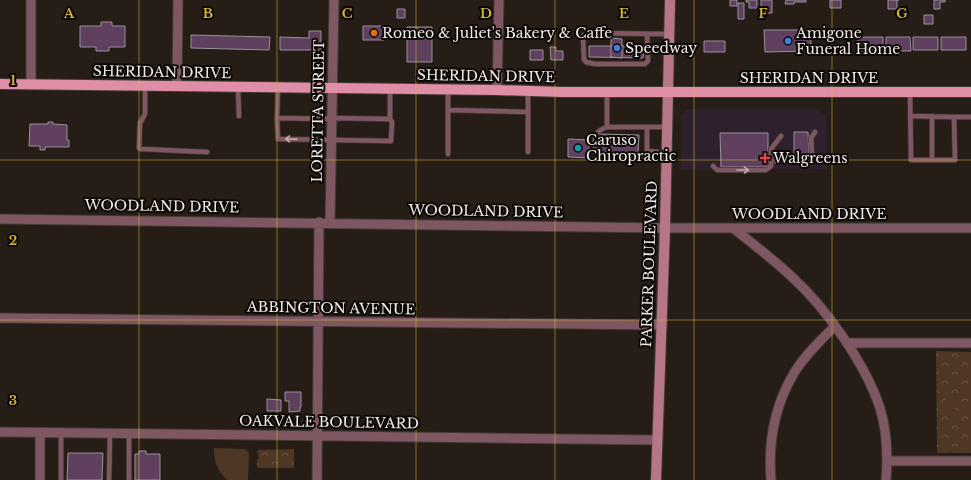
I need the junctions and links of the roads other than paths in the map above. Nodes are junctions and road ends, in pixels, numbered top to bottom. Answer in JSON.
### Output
{"nodes":[{"id":1,"x":31,"y":0,"type":"edge"},
{"id":2,"x":178,"y":0,"type":"edge"},
{"id":3,"x":334,"y":0,"type":"edge"},
{"id":4,"x":499,"y":0,"type":"edge"},
{"id":5,"x":670,"y":0,"type":"edge"},
{"id":6,"x":647,"y":34,"type":"junction"},
{"id":7,"x":669,"y":34,"type":"junction"},
{"id":8,"x":0,"y":84,"type":"edge"},
{"id":9,"x":31,"y":84,"type":"junction"},
{"id":10,"x":145,"y":86,"type":"junction"},
{"id":11,"x":177,"y":86,"type":"junction"},
{"id":12,"x":238,"y":87,"type":"junction"},
{"id":13,"x":278,"y":87,"type":"junction"},
{"id":14,"x":333,"y":88,"type":"junction"},
{"id":15,"x":390,"y":89,"type":"junction"},
{"id":16,"x":448,"y":89,"type":"junction"},
{"id":17,"x":497,"y":90,"type":"junction"},
{"id":18,"x":528,"y":91,"type":"junction"},
{"id":19,"x":607,"y":92,"type":"junction"},
{"id":20,"x":668,"y":92,"type":"junction"},
{"id":21,"x":910,"y":92,"type":"junction"},
{"id":22,"x":971,"y":92,"type":"edge"},
{"id":23,"x":448,"y":110,"type":"junction"},
{"id":24,"x":528,"y":112,"type":"junction"},
{"id":25,"x":239,"y":116,"type":"dead end"},
{"id":26,"x":910,"y":116,"type":"junction"},
{"id":27,"x":932,"y":116,"type":"junction"},
{"id":28,"x":954,"y":117,"type":"junction"},
{"id":29,"x":971,"y":117,"type":"edge"},
{"id":30,"x":277,"y":118,"type":"junction"},
{"id":31,"x":332,"y":119,"type":"junction"},
{"id":32,"x":390,"y":119,"type":"junction"},
{"id":33,"x":607,"y":127,"type":"junction"},
{"id":34,"x":647,"y":127,"type":"junction"},
{"id":35,"x":667,"y":127,"type":"junction"},
{"id":36,"x":815,"y":132,"type":"dead end"},
{"id":37,"x":781,"y":136,"type":"dead end"},
{"id":38,"x":332,"y":140,"type":"junction"},
{"id":39,"x":595,"y":150,"type":"dead end"},
{"id":40,"x":207,"y":152,"type":"dead end"},
{"id":41,"x":528,"y":152,"type":"dead end"},
{"id":42,"x":647,"y":152,"type":"junction"},
{"id":43,"x":667,"y":153,"type":"junction"},
{"id":44,"x":771,"y":153,"type":"dead end"},
{"id":45,"x":448,"y":154,"type":"dead end"},
{"id":46,"x":621,"y":157,"type":"dead end"},
{"id":47,"x":781,"y":157,"type":"dead end"},
{"id":48,"x":932,"y":160,"type":"junction"},
{"id":49,"x":771,"y":163,"type":"dead end"},
{"id":50,"x":713,"y":166,"type":"dead end"},
{"id":51,"x":0,"y":218,"type":"edge"},
{"id":52,"x":319,"y":222,"type":"junction"},
{"id":53,"x":330,"y":222,"type":"junction"},
{"id":54,"x":665,"y":228,"type":"junction"},
{"id":55,"x":733,"y":228,"type":"junction"},
{"id":56,"x":971,"y":228,"type":"edge"},
{"id":57,"x":0,"y":318,"type":"edge"},
{"id":58,"x":318,"y":322,"type":"junction"},
{"id":59,"x":662,"y":325,"type":"junction"},
{"id":60,"x":835,"y":326,"type":"junction"},
{"id":61,"x":971,"y":342,"type":"edge"},
{"id":62,"x":846,"y":343,"type":"junction"},
{"id":63,"x":0,"y":432,"type":"edge"},
{"id":64,"x":40,"y":433,"type":"junction"},
{"id":65,"x":61,"y":433,"type":"junction"},
{"id":66,"x":110,"y":434,"type":"junction"},
{"id":67,"x":129,"y":434,"type":"junction"},
{"id":68,"x":317,"y":436,"type":"junction"},
{"id":69,"x":657,"y":440,"type":"junction"},
{"id":70,"x":971,"y":461,"type":"edge"},
{"id":71,"x":887,"y":462,"type":"junction"},
{"id":72,"x":40,"y":480,"type":"edge"},
{"id":73,"x":61,"y":480,"type":"edge"},
{"id":74,"x":109,"y":480,"type":"edge"},
{"id":75,"x":129,"y":480,"type":"edge"},
{"id":76,"x":317,"y":480,"type":"edge"},
{"id":77,"x":656,"y":480,"type":"edge"},
{"id":78,"x":772,"y":480,"type":"edge"},
{"id":79,"x":886,"y":480,"type":"edge"}],
"edges":[{"from":1,"to":9,"type":"street"},
{"from":2,"to":11,"type":"street"},
{"from":3,"to":14,"type":"street","name":"LORETTA STREET"},
{"from":4,"to":17,"type":"street"},
{"from":5,"to":7,"type":"street","name":"PARKER BOULEVARD"},
{"from":6,"to":6,"type":"lane"},
{"from":6,"to":7,"type":"lane"},
{"from":7,"to":20,"type":"street","name":"PARKER BOULEVARD"},
{"from":8,"to":9,"type":"main road","name":"SHERIDAN DRIVE"},
{"from":9,"to":10,"type":"main road","name":"SHERIDAN DRIVE"},
{"from":10,"to":11,"type":"main road","name":"SHERIDAN DRIVE"},
{"from":10,"to":40,"type":"lane"},
{"from":11,"to":12,"type":"main road","name":"SHERIDAN DRIVE"},
{"from":12,"to":13,"type":"main road","name":"SHERIDAN DRIVE"},
{"from":12,"to":25,"type":"lane"},
{"from":13,"to":14,"type":"main road","name":"SHERIDAN DRIVE"},
{"from":13,"to":30,"type":"lane"},
{"from":14,"to":15,"type":"main road","name":"SHERIDAN DRIVE"},
{"from":14,"to":31,"type":"street","name":"LORETTA STREET"},
{"from":15,"to":16,"type":"main road","name":"SHERIDAN DRIVE"},
{"from":15,"to":32,"type":"lane"},
{"from":16,"to":17,"type":"main road","name":"SHERIDAN DRIVE"},
{"from":16,"to":23,"type":"lane"},
{"from":17,"to":18,"type":"main road","name":"SHERIDAN DRIVE"},
{"from":18,"to":19,"type":"main road","name":"SHERIDAN DRIVE"},
{"from":18,"to":24,"type":"lane"},
{"from":19,"to":20,"type":"main road","name":"SHERIDAN DRIVE"},
{"from":19,"to":33,"type":"lane"},
{"from":20,"to":21,"type":"main road","name":"SHERIDAN DRIVE"},
{"from":20,"to":35,"type":"street","name":"PARKER BOULEVARD"},
{"from":21,"to":22,"type":"main road","name":"SHERIDAN DRIVE"},
{"from":21,"to":26,"type":"lane"},
{"from":23,"to":24,"type":"lane"},
{"from":23,"to":45,"type":"lane"},
{"from":24,"to":41,"type":"lane"},
{"from":26,"to":27,"type":"lane"},
{"from":26,"to":48,"type":"lane"},
{"from":27,"to":28,"type":"lane"},
{"from":27,"to":48,"type":"lane"},
{"from":28,"to":29,"type":"lane"},
{"from":28,"to":48,"type":"lane"},
{"from":30,"to":31,"type":"lane"},
{"from":38,"to":30,"type":"lane","one_way":true},
{"from":31,"to":32,"type":"lane"},
{"from":31,"to":38,"type":"street","name":"LORETTA STREET"},
{"from":32,"to":38,"type":"lane"},
{"from":33,"to":34,"type":"lane"},
{"from":33,"to":39,"type":"lane"},
{"from":34,"to":35,"type":"lane"},
{"from":34,"to":42,"type":"lane"},
{"from":35,"to":43,"type":"street","name":"PARKER BOULEVARD"},
{"from":36,"to":47,"type":"lane"},
{"from":37,"to":44,"type":"lane"},
{"from":38,"to":53,"type":"street","name":"LORETTA STREET"},
{"from":42,"to":43,"type":"lane"},
{"from":42,"to":46,"type":"lane"},
{"from":43,"to":54,"type":"street","name":"PARKER BOULEVARD"},
{"from":50,"to":49,"type":"lane","one_way":true},
{"from":51,"to":52,"type":"street","name":"WOODLAND DRIVE"},
{"from":52,"to":53,"type":"street","name":"WOODLAND DRIVE"},
{"from":52,"to":58,"type":"street"},
{"from":53,"to":54,"type":"street","name":"WOODLAND DRIVE"},
{"from":54,"to":55,"type":"street","name":"WOODLAND DRIVE"},
{"from":54,"to":59,"type":"street","name":"PARKER BOULEVARD"},
{"from":55,"to":56,"type":"street","name":"WOODLAND DRIVE"},
{"from":55,"to":60,"type":"street"},
{"from":57,"to":58,"type":"street","name":"ABBINGTON AVENUE"},
{"from":58,"to":59,"type":"street","name":"ABBINGTON AVENUE"},
{"from":58,"to":68,"type":"street"},
{"from":59,"to":69,"type":"street","name":"PARKER BOULEVARD"},
{"from":60,"to":62,"type":"street"},
{"from":60,"to":78,"type":"street"},
{"from":61,"to":62,"type":"street"},
{"from":62,"to":71,"type":"street"},
{"from":63,"to":64,"type":"street","name":"OAKVALE BOULEVARD"},
{"from":64,"to":65,"type":"street","name":"OAKVALE BOULEVARD"},
{"from":64,"to":72,"type":"street"},
{"from":65,"to":66,"type":"street","name":"OAKVALE BOULEVARD"},
{"from":65,"to":73,"type":"lane"},
{"from":66,"to":67,"type":"street","name":"OAKVALE BOULEVARD"},
{"from":66,"to":74,"type":"lane"},
{"from":67,"to":68,"type":"street","name":"OAKVALE BOULEVARD"},
{"from":67,"to":75,"type":"lane"},
{"from":68,"to":69,"type":"street","name":"OAKVALE BOULEVARD"},
{"from":68,"to":76,"type":"street"},
{"from":69,"to":77,"type":"street","name":"PARKER BOULEVARD"},
{"from":70,"to":71,"type":"street"},
{"from":71,"to":79,"type":"street"}]}
